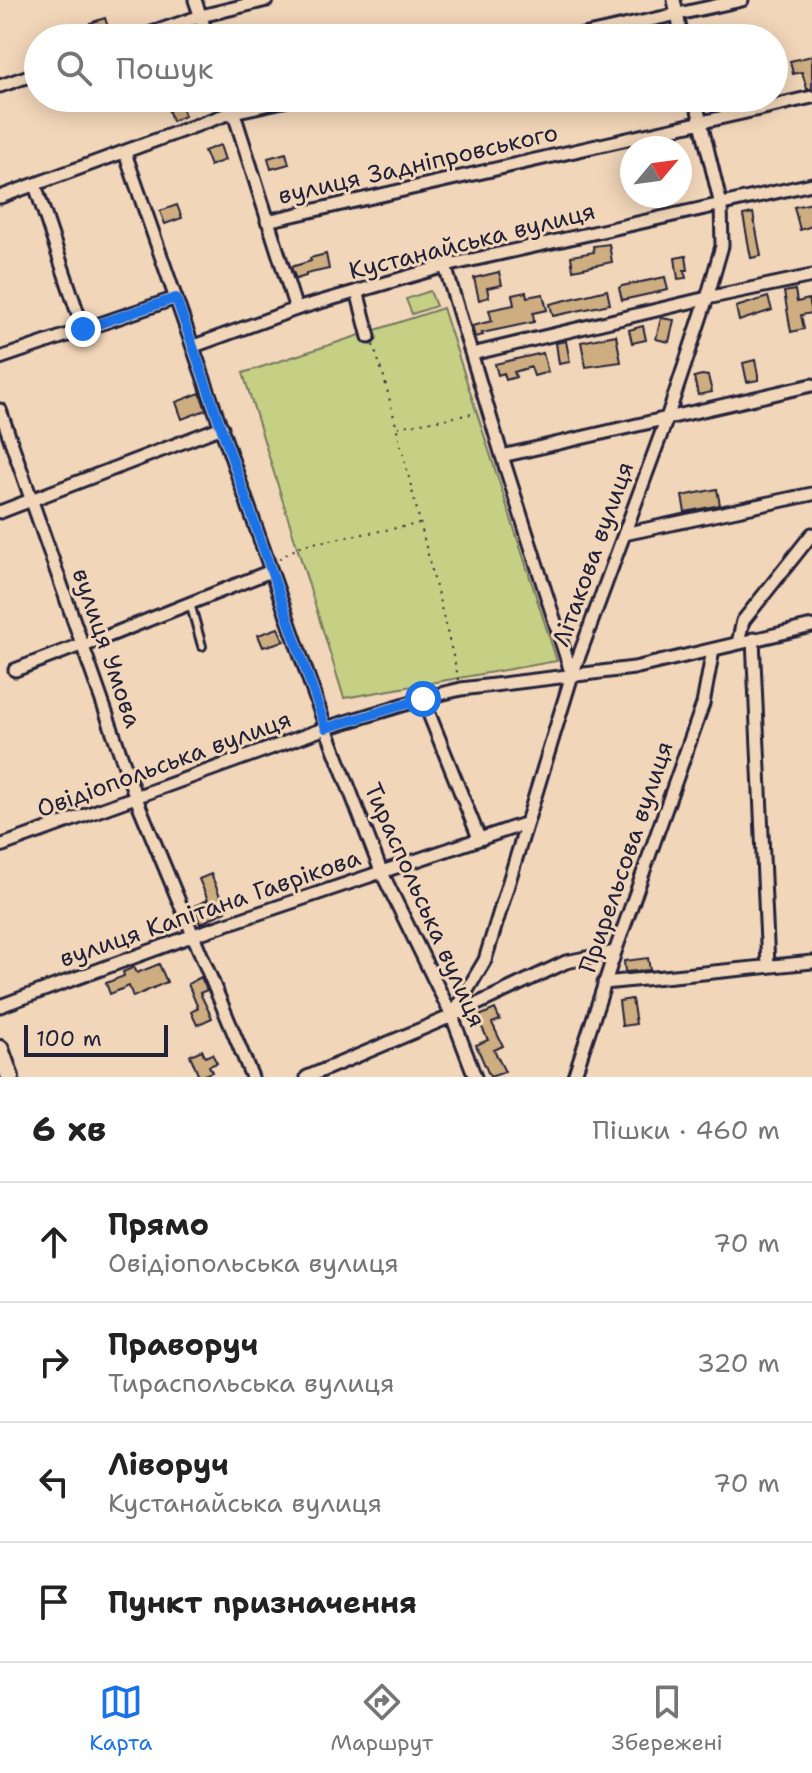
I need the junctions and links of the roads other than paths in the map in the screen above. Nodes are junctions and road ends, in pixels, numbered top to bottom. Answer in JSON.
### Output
{"nodes":[{"id":1,"x":195,"y":0,"type":"edge"},
{"id":2,"x":267,"y":0,"type":"edge"},
{"id":3,"x":674,"y":0,"type":"edge"},
{"id":4,"x":742,"y":0,"type":"edge"},
{"id":5,"x":677,"y":14,"type":"junction"},
{"id":6,"x":201,"y":16,"type":"junction"},
{"id":7,"x":178,"y":24,"type":"edge"},
{"id":8,"x":204,"y":24,"type":"edge"},
{"id":9,"x":632,"y":24,"type":"edge"},
{"id":10,"x":679,"y":24,"type":"edge"},
{"id":11,"x":24,"y":78,"type":"edge"},
{"id":12,"x":0,"y":86,"type":"edge"},
{"id":13,"x":812,"y":97,"type":"edge"},
{"id":14,"x":788,"y":102,"type":"edge"},
{"id":15,"x":233,"y":112,"type":"joint"},
{"id":16,"x":698,"y":112,"type":"edge"},
{"id":17,"x":742,"y":112,"type":"edge"},
{"id":18,"x":700,"y":121,"type":"junction"},
{"id":19,"x":125,"y":153,"type":"junction"},
{"id":20,"x":812,"y":184,"type":"edge"},
{"id":21,"x":35,"y":185,"type":"junction"},
{"id":22,"x":0,"y":197,"type":"edge"},
{"id":23,"x":721,"y":205,"type":"junction"},
{"id":24,"x":267,"y":221,"type":"junction"},
{"id":25,"x":445,"y":266,"type":"junction"},
{"id":26,"x":812,"y":276,"type":"edge"},
{"id":27,"x":357,"y":291,"type":"junction"},
{"id":28,"x":176,"y":298,"type":"junction"},
{"id":29,"x":707,"y":298,"type":"junction"},
{"id":30,"x":296,"y":309,"type":"junction"},
{"id":31,"x":83,"y":329,"type":"junction"},
{"id":32,"x":369,"y":337,"type":"road end"},
{"id":33,"x":194,"y":346,"type":"junction"},
{"id":34,"x":472,"y":354,"type":"junction"},
{"id":35,"x":0,"y":358,"type":"edge"},
{"id":36,"x":812,"y":385,"type":"edge"},
{"id":37,"x":0,"y":410,"type":"edge"},
{"id":38,"x":667,"y":418,"type":"junction"},
{"id":39,"x":222,"y":427,"type":"junction"},
{"id":40,"x":502,"y":456,"type":"junction"},
{"id":41,"x":812,"y":494,"type":"edge"},
{"id":42,"x":32,"y":500,"type":"junction"},
{"id":43,"x":0,"y":512,"type":"edge"},
{"id":44,"x":624,"y":534,"type":"junction"},
{"id":45,"x":812,"y":534,"type":"edge"},
{"id":46,"x":270,"y":568,"type":"junction"},
{"id":47,"x":190,"y":603,"type":"junction"},
{"id":48,"x":812,"y":626,"type":"edge"},
{"id":49,"x":753,"y":639,"type":"junction"},
{"id":50,"x":738,"y":643,"type":"junction"},
{"id":51,"x":83,"y":645,"type":"junction"},
{"id":52,"x":202,"y":646,"type":"dead end"},
{"id":53,"x":713,"y":650,"type":"junction"},
{"id":54,"x":15,"y":670,"type":"dead end"},
{"id":55,"x":572,"y":675,"type":"junction"},
{"id":56,"x":423,"y":699,"type":"junction"},
{"id":57,"x":326,"y":728,"type":"junction"},
{"id":58,"x":136,"y":798,"type":"junction"},
{"id":59,"x":527,"y":823,"type":"junction"},
{"id":60,"x":479,"y":838,"type":"junction"},
{"id":61,"x":0,"y":846,"type":"edge"},
{"id":62,"x":381,"y":871,"type":"junction"},
{"id":63,"x":194,"y":935,"type":"junction"},
{"id":64,"x":615,"y":952,"type":"junction"},
{"id":65,"x":812,"y":962,"type":"edge"},
{"id":66,"x":768,"y":965,"type":"junction"},
{"id":67,"x":604,"y":983,"type":"junction"},
{"id":68,"x":0,"y":1006,"type":"edge"},
{"id":69,"x":452,"y":1016,"type":"junction"},
{"id":70,"x":0,"y":1049,"type":"edge"},
{"id":71,"x":10,"y":1077,"type":"edge"},
{"id":72,"x":252,"y":1077,"type":"edge"},
{"id":73,"x":307,"y":1077,"type":"edge"},
{"id":74,"x":475,"y":1077,"type":"edge"},
{"id":75,"x":574,"y":1077,"type":"edge"}],
"edges":[{"from":1,"to":6,"type":"street"},
{"from":2,"to":6,"type":"street"},
{"from":3,"to":5,"type":"street"},
{"from":4,"to":5,"type":"street"},
{"from":5,"to":9,"type":"street"},
{"from":5,"to":10,"type":"street"},
{"from":6,"to":7,"type":"street"},
{"from":6,"to":8,"type":"street"},
{"from":11,"to":12,"type":"street"},
{"from":13,"to":14,"type":"street","name":"вулиця Задніпровського"},
{"from":15,"to":19,"type":"street"},
{"from":15,"to":24,"type":"street"},
{"from":16,"to":18,"type":"street","name":"Літакова вулиця"},
{"from":17,"to":18,"type":"street","name":"вулиця Задніпровського"},
{"from":18,"to":23,"type":"street","name":"Літакова вулиця"},
{"from":18,"to":24,"type":"street","name":"вулиця Задніпровського"},
{"from":19,"to":21,"type":"street"},
{"from":19,"to":28,"type":"street","name":"Тираспольська вулиця"},
{"from":20,"to":23,"type":"street","name":"Кустанайська вулиця"},
{"from":21,"to":22,"type":"street"},
{"from":21,"to":31,"type":"street"},
{"from":23,"to":25,"type":"street","name":"Кустанайська вулиця"},
{"from":23,"to":29,"type":"street","name":"Літакова вулиця"},
{"from":24,"to":30,"type":"street"},
{"from":25,"to":27,"type":"street","name":"Кустанайська вулиця"},
{"from":25,"to":34,"type":"street"},
{"from":26,"to":29,"type":"street"},
{"from":27,"to":30,"type":"street","name":"Кустанайська вулиця"},
{"from":27,"to":32,"type":"street"},
{"from":28,"to":31,"type":"street"},
{"from":28,"to":33,"type":"street","name":"Тираспольська вулиця"},
{"from":29,"to":34,"type":"street"},
{"from":29,"to":38,"type":"street","name":"Літакова вулиця"},
{"from":30,"to":33,"type":"street","name":"Кустанайська вулиця"},
{"from":31,"to":35,"type":"street"},
{"from":33,"to":39,"type":"street","name":"Тираспольська вулиця"},
{"from":34,"to":40,"type":"street"},
{"from":36,"to":38,"type":"street"},
{"from":37,"to":42,"type":"street","name":"вулиця Умова"},
{"from":38,"to":40,"type":"street"},
{"from":38,"to":44,"type":"street","name":"Літакова вулиця"},
{"from":39,"to":42,"type":"street"},
{"from":39,"to":46,"type":"street","name":"Тираспольська вулиця"},
{"from":40,"to":55,"type":"street"},
{"from":41,"to":44,"type":"street"},
{"from":42,"to":43,"type":"street"},
{"from":42,"to":51,"type":"street","name":"вулиця Умова"},
{"from":44,"to":55,"type":"street","name":"Літакова вулиця"},
{"from":45,"to":50,"type":"street"},
{"from":46,"to":47,"type":"street"},
{"from":46,"to":57,"type":"street","name":"Тираспольська вулиця"},
{"from":47,"to":51,"type":"street"},
{"from":47,"to":52,"type":"lane"},
{"from":48,"to":49,"type":"street","name":"Овідіопольська вулиця"},
{"from":49,"to":50,"type":"street","name":"Овідіопольська вулиця"},
{"from":49,"to":66,"type":"street"},
{"from":50,"to":53,"type":"street","name":"Овідіопольська вулиця"},
{"from":51,"to":54,"type":"street"},
{"from":51,"to":58,"type":"street","name":"вулиця Умова"},
{"from":53,"to":55,"type":"street","name":"Овідіопольська вулиця"},
{"from":53,"to":64,"type":"street","name":"Прирельсова вулиця"},
{"from":55,"to":56,"type":"street","name":"Овідіопольська вулиця"},
{"from":55,"to":59,"type":"street","name":"Літакова вулиця"},
{"from":56,"to":57,"type":"street","name":"Овідіопольська вулиця"},
{"from":56,"to":60,"type":"street"},
{"from":57,"to":58,"type":"street","name":"Овідіопольська вулиця"},
{"from":57,"to":62,"type":"street","name":"Тираспольська вулиця"},
{"from":58,"to":61,"type":"street","name":"Овідіопольська вулиця"},
{"from":58,"to":63,"type":"street","name":"вулиця Умова"},
{"from":59,"to":60,"type":"street","name":"вулиця Капітана Гаврікова"},
{"from":59,"to":69,"type":"street","name":"Літакова вулиця"},
{"from":60,"to":62,"type":"street","name":"вулиця Капітана Гаврікова"},
{"from":62,"to":63,"type":"street","name":"вулиця Капітана Гаврікова"},
{"from":62,"to":69,"type":"street","name":"Тираспольська вулиця"},
{"from":63,"to":68,"type":"street","name":"вулиця Капітана Гаврікова"},
{"from":63,"to":72,"type":"street","name":"вулиця Умова"},
{"from":64,"to":67,"type":"street","name":"Прирельсова вулиця"},
{"from":64,"to":69,"type":"street"},
{"from":65,"to":66,"type":"street"},
{"from":66,"to":67,"type":"street"},
{"from":67,"to":75,"type":"street","name":"Прирельсова вулиця"},
{"from":69,"to":73,"type":"street"},
{"from":69,"to":74,"type":"street","name":"Тираспольська вулиця"},
{"from":70,"to":71,"type":"street"}]}
